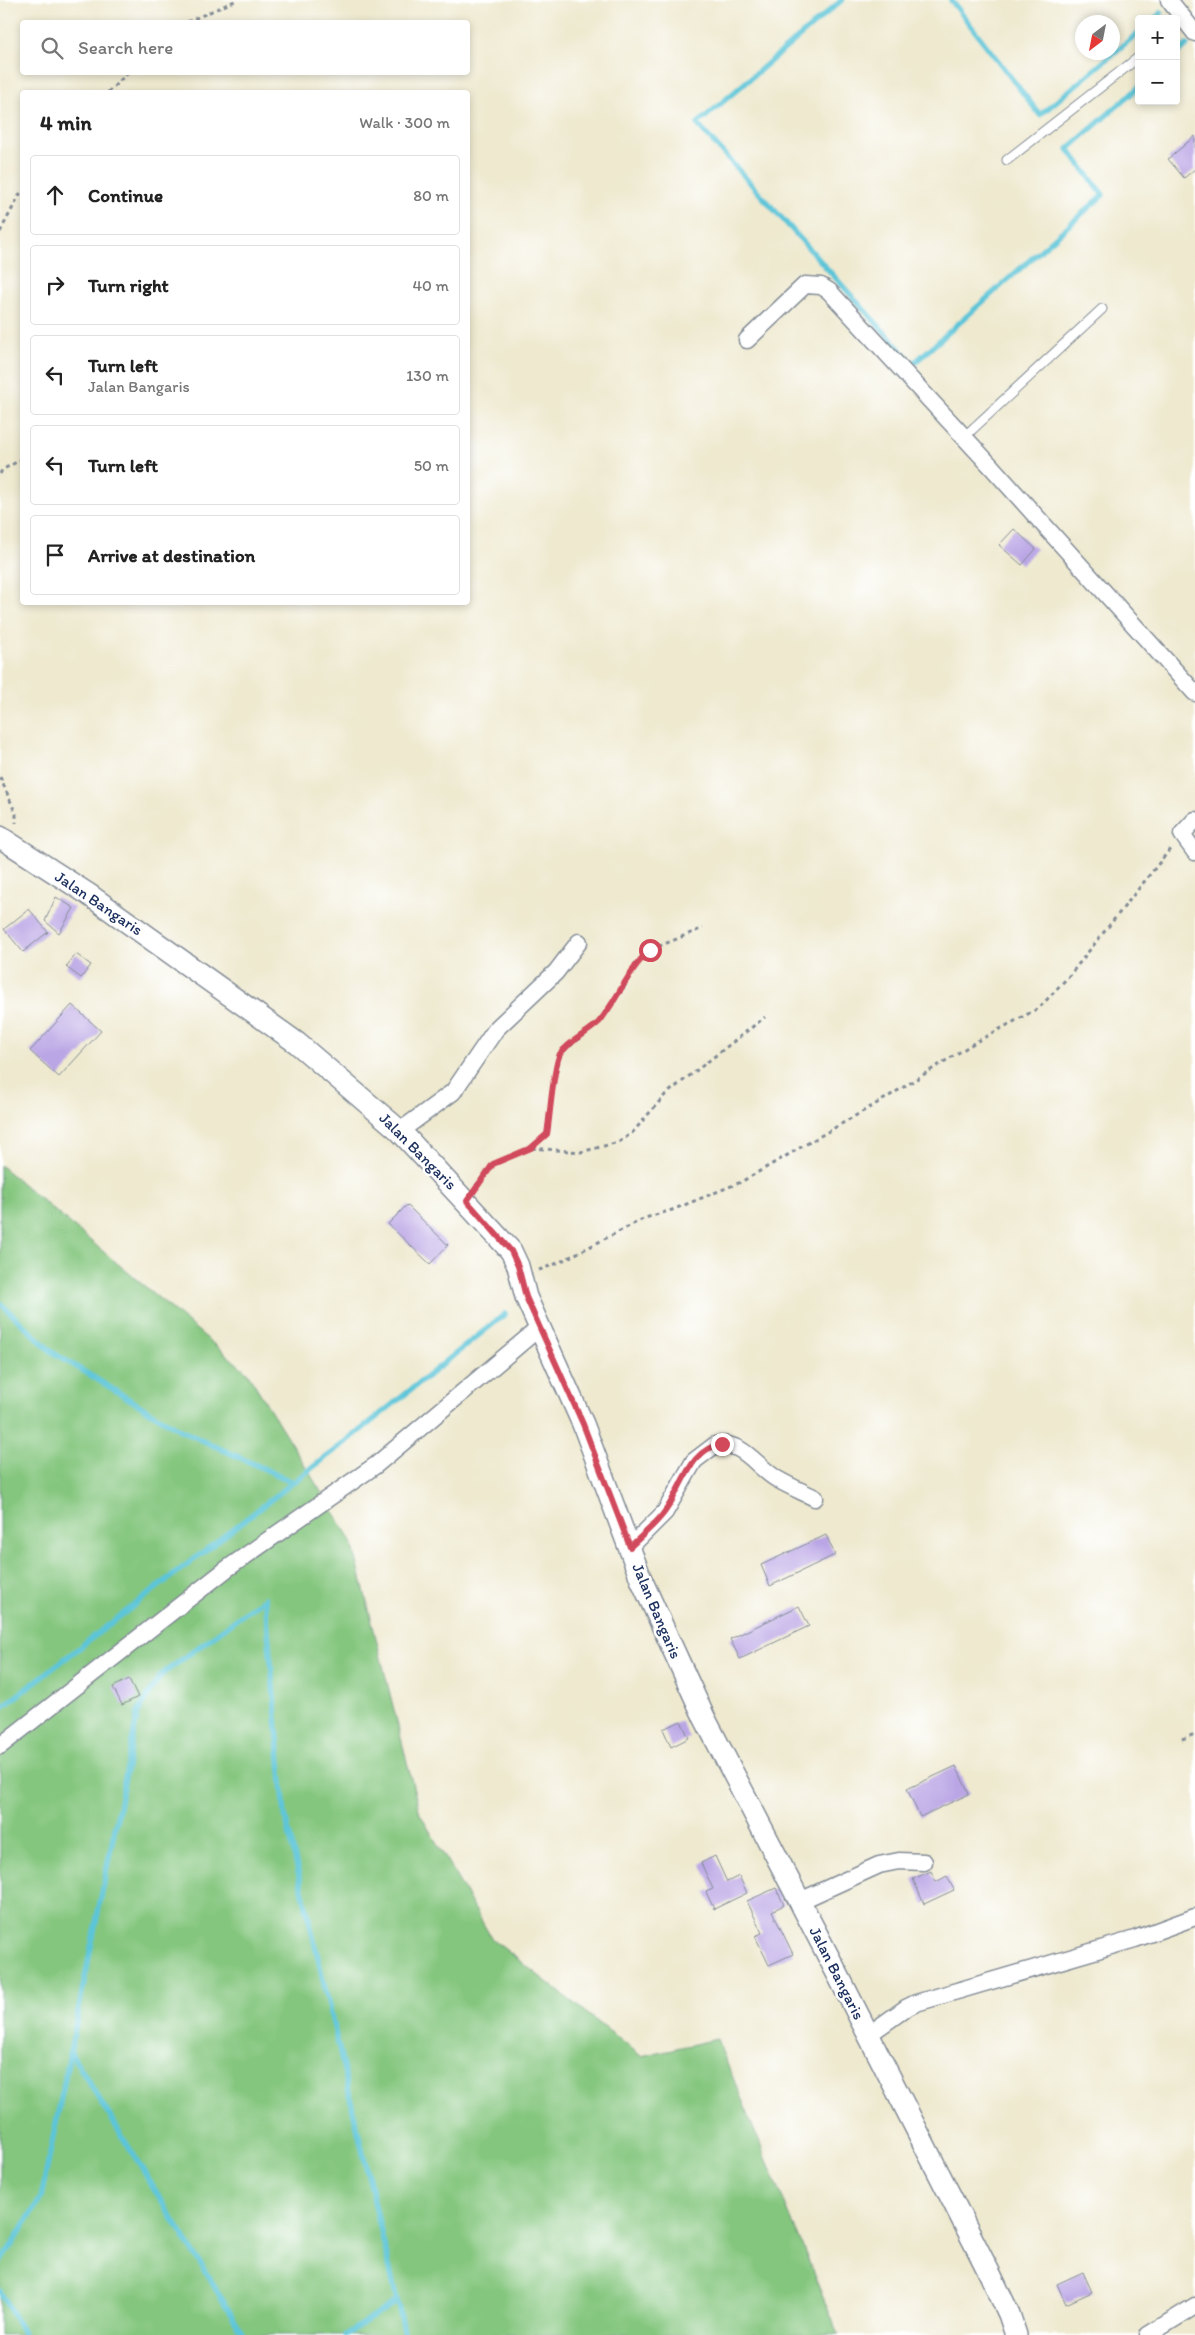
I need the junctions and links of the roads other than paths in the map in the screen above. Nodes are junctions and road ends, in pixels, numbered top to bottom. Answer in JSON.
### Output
{"nodes":[{"id":1,"x":1169,"y":0,"type":"edge"},
{"id":2,"x":1186,"y":27,"type":"edge"},
{"id":3,"x":1136,"y":60,"type":"edge"},
{"id":4,"x":1007,"y":160,"type":"dead end"},
{"id":5,"x":1102,"y":309,"type":"dead end"},
{"id":6,"x":747,"y":340,"type":"dead end"},
{"id":7,"x":964,"y":436,"type":"junction"},
{"id":8,"x":1195,"y":693,"type":"edge"},
{"id":9,"x":1195,"y":820,"type":"edge"},
{"id":10,"x":8,"y":842,"type":"edge"},
{"id":11,"x":1195,"y":852,"type":"edge"},
{"id":12,"x":579,"y":942,"type":"dead end"},
{"id":13,"x":400,"y":1131,"type":"junction"},
{"id":14,"x":540,"y":1328,"type":"junction"},
{"id":15,"x":815,"y":1498,"type":"dead end"},
{"id":16,"x":630,"y":1547,"type":"junction"},
{"id":17,"x":0,"y":1746,"type":"edge"},
{"id":18,"x":924,"y":1862,"type":"dead end"},
{"id":19,"x":800,"y":1901,"type":"junction"},
{"id":20,"x":1195,"y":1917,"type":"edge"},
{"id":21,"x":868,"y":2036,"type":"junction"},
{"id":22,"x":1195,"y":2306,"type":"edge"},
{"id":23,"x":1012,"y":2333,"type":"edge"},
{"id":24,"x":1148,"y":2335,"type":"edge"}],
"edges":[{"from":1,"to":2,"type":"street"},
{"from":3,"to":4,"type":"lane"},
{"from":5,"to":7,"type":"lane"},
{"from":6,"to":7,"type":"street"},
{"from":7,"to":8,"type":"street"},
{"from":9,"to":11,"type":"street"},
{"from":10,"to":13,"type":"street","name":"Jalan Bangaris"},
{"from":12,"to":13,"type":"street"},
{"from":13,"to":14,"type":"street","name":"Jalan Bangaris"},
{"from":14,"to":16,"type":"street","name":"Jalan Bangaris"},
{"from":14,"to":17,"type":"street"},
{"from":15,"to":16,"type":"street"},
{"from":16,"to":19,"type":"street","name":"Jalan Bangaris"},
{"from":18,"to":19,"type":"street"},
{"from":19,"to":21,"type":"street","name":"Jalan Bangaris"},
{"from":20,"to":21,"type":"street"},
{"from":21,"to":23,"type":"street","name":"Jalan Bangaris"},
{"from":22,"to":24,"type":"street"}]}
